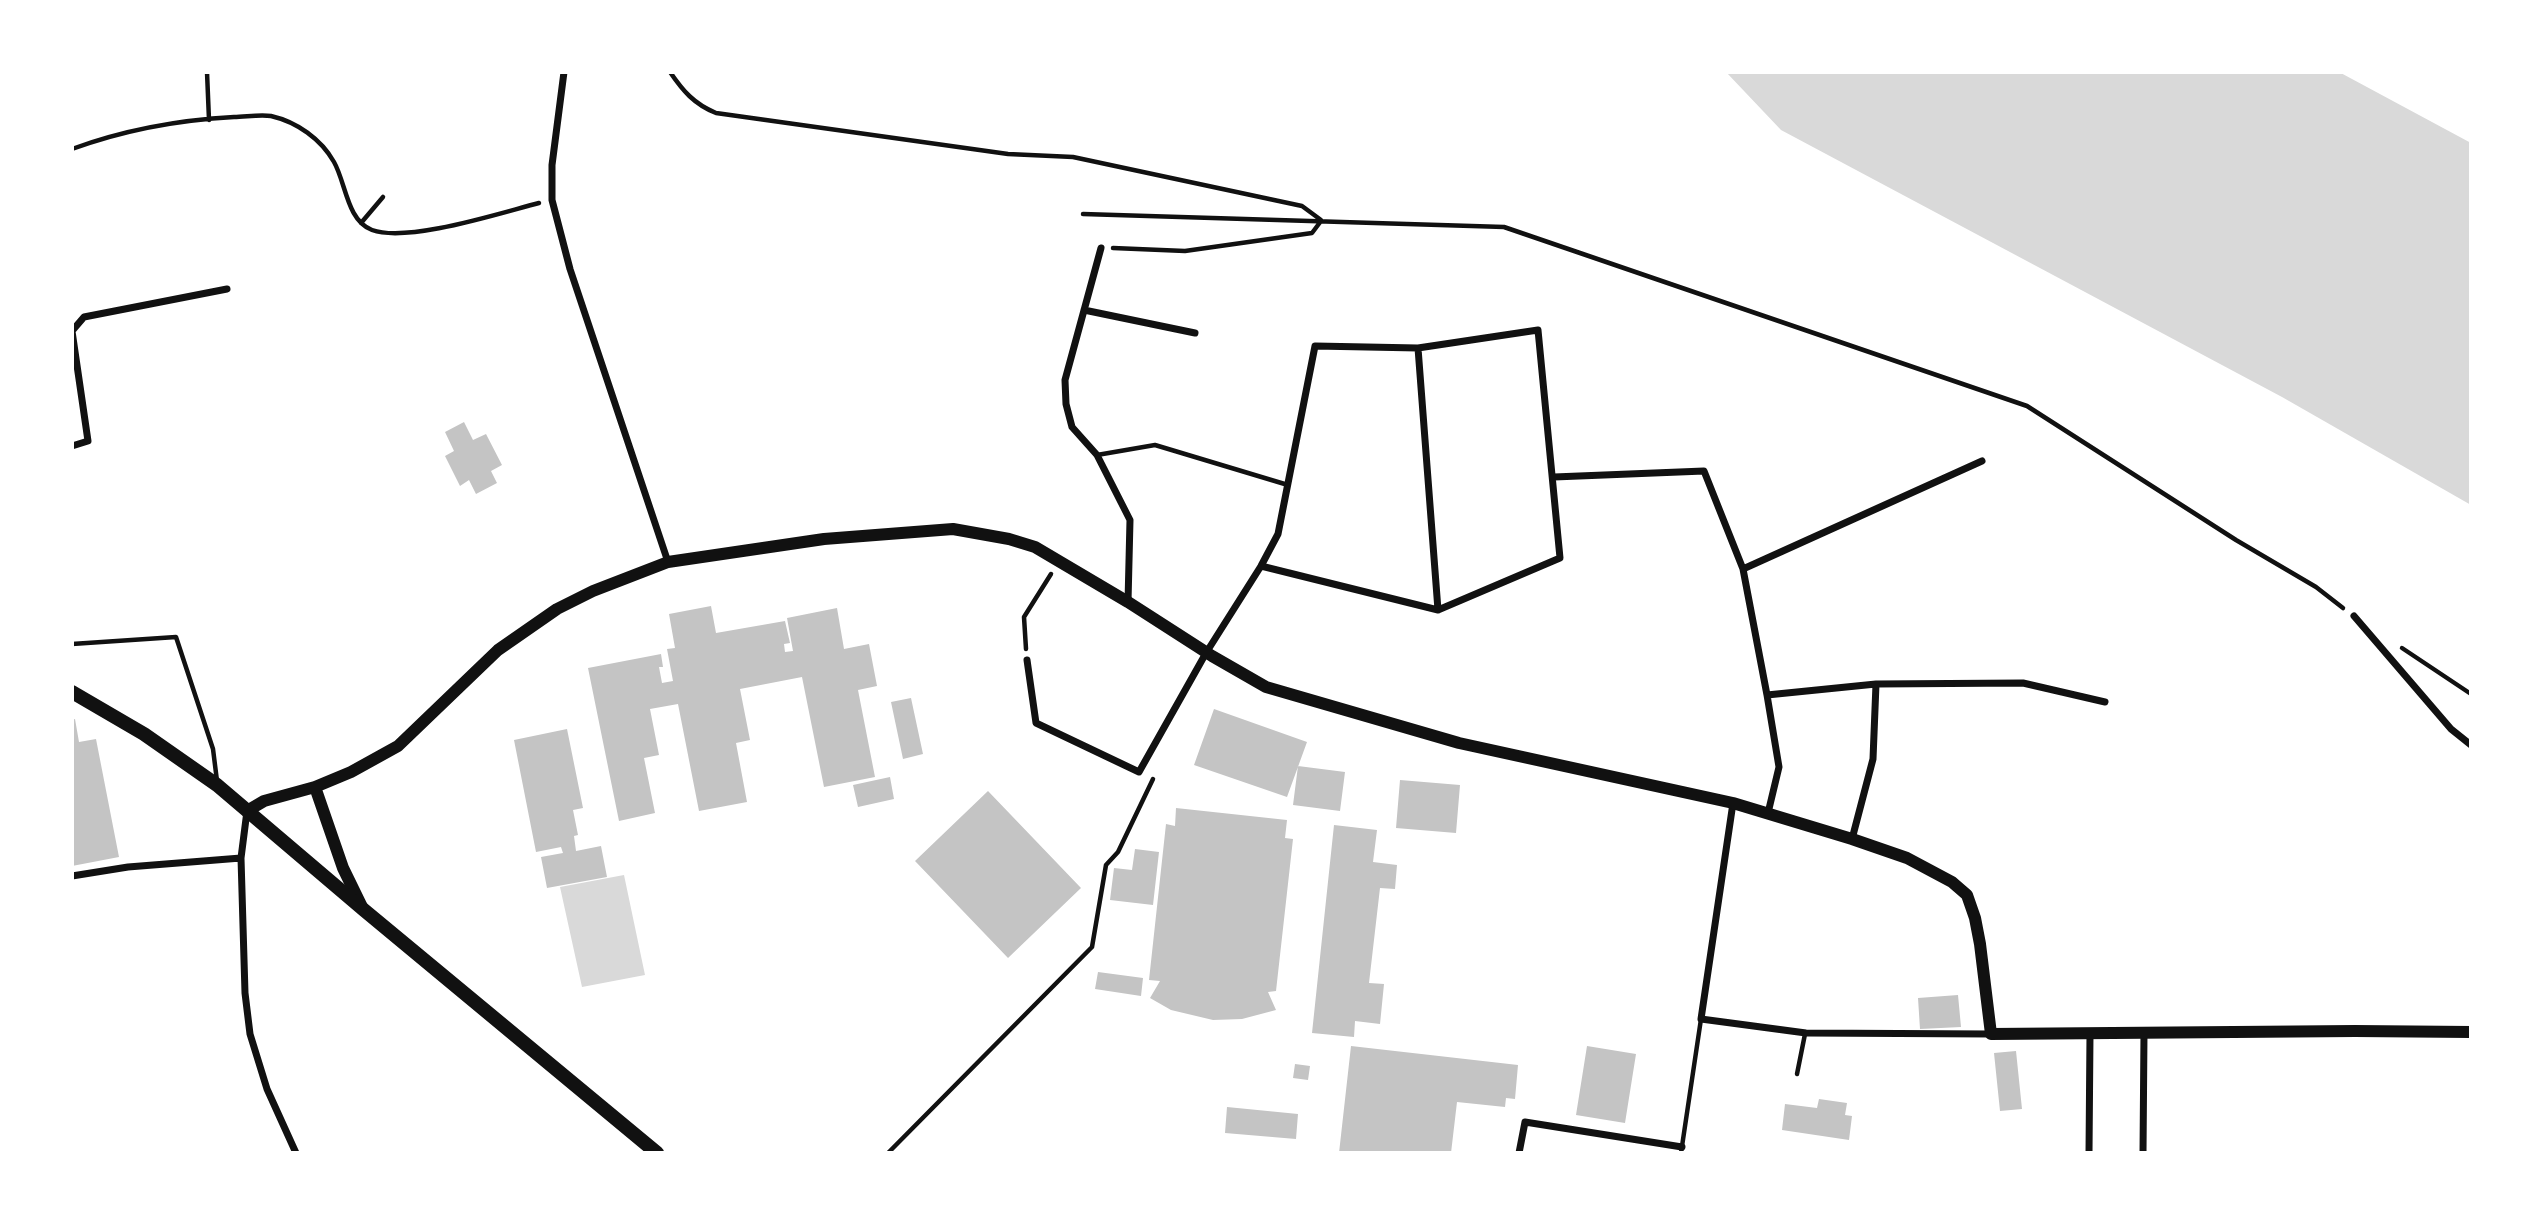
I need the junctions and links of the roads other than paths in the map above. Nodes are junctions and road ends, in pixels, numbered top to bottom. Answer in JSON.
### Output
{"nodes":[{"id":1,"x":564,"y":72,"type":"edge"},
{"id":2,"x":1101,"y":248,"type":"road end"},
{"id":3,"x":226,"y":289,"type":"dead end"},
{"id":4,"x":1084,"y":310,"type":"junction"},
{"id":5,"x":1195,"y":333,"type":"dead end"},
{"id":6,"x":1418,"y":348,"type":"junction"},
{"id":7,"x":72,"y":446,"type":"edge"},
{"id":8,"x":1097,"y":455,"type":"junction"},
{"id":9,"x":1982,"y":461,"type":"dead end"},
{"id":10,"x":1554,"y":477,"type":"junction"},
{"id":11,"x":1288,"y":485,"type":"junction"},
{"id":12,"x":668,"y":562,"type":"junction"},
{"id":13,"x":1261,"y":566,"type":"junction"},
{"id":14,"x":1744,"y":569,"type":"junction"},
{"id":15,"x":1128,"y":602,"type":"junction"},
{"id":16,"x":1438,"y":610,"type":"junction"},
{"id":17,"x":2354,"y":616,"type":"road end"},
{"id":18,"x":72,"y":644,"type":"edge"},
{"id":19,"x":1206,"y":653,"type":"junction"},
{"id":20,"x":1027,"y":660,"type":"road end"},
{"id":21,"x":1876,"y":684,"type":"junction"},
{"id":22,"x":72,"y":692,"type":"edge"},
{"id":23,"x":1767,"y":695,"type":"junction"},
{"id":24,"x":2105,"y":702,"type":"dead end"},
{"id":25,"x":2471,"y":745,"type":"edge"},
{"id":26,"x":217,"y":785,"type":"junction"},
{"id":27,"x":315,"y":787,"type":"junction"},
{"id":28,"x":1733,"y":803,"type":"junction"},
{"id":29,"x":247,"y":810,"type":"junction"},
{"id":30,"x":1768,"y":813,"type":"junction"},
{"id":31,"x":1852,"y":839,"type":"junction"},
{"id":32,"x":241,"y":858,"type":"junction"},
{"id":33,"x":72,"y":876,"type":"edge"},
{"id":34,"x":364,"y":910,"type":"junction"},
{"id":35,"x":1701,"y":1019,"type":"junction"},
{"id":36,"x":2471,"y":1032,"type":"edge"},
{"id":37,"x":1806,"y":1033,"type":"junction"},
{"id":38,"x":2144,"y":1033,"type":"junction"},
{"id":39,"x":1991,"y":1034,"type":"junction"},
{"id":40,"x":2090,"y":1034,"type":"junction"},
{"id":41,"x":1797,"y":1074,"type":"dead end"},
{"id":42,"x":1681,"y":1150,"type":"edge"},
{"id":43,"x":296,"y":1153,"type":"edge"},
{"id":44,"x":657,"y":1153,"type":"edge"},
{"id":45,"x":1519,"y":1153,"type":"edge"},
{"id":46,"x":2089,"y":1153,"type":"edge"},
{"id":47,"x":2143,"y":1153,"type":"edge"}],
"edges":[{"from":1,"to":12,"type":"street"},
{"from":2,"to":4,"type":"street"},
{"from":3,"to":7,"type":"street"},
{"from":4,"to":5,"type":"street"},
{"from":4,"to":8,"type":"street"},
{"from":6,"to":10,"type":"street"},
{"from":6,"to":11,"type":"street"},
{"from":6,"to":16,"type":"street"},
{"from":8,"to":11,"type":"lane"},
{"from":8,"to":15,"type":"street"},
{"from":9,"to":14,"type":"street"},
{"from":10,"to":14,"type":"street"},
{"from":10,"to":16,"type":"street"},
{"from":11,"to":13,"type":"street"},
{"from":12,"to":15,"type":"street"},
{"from":12,"to":27,"type":"street"},
{"from":13,"to":16,"type":"street"},
{"from":13,"to":19,"type":"street"},
{"from":14,"to":23,"type":"street"},
{"from":15,"to":19,"type":"street"},
{"from":17,"to":25,"type":"street"},
{"from":18,"to":26,"type":"lane"},
{"from":19,"to":20,"type":"street"},
{"from":19,"to":28,"type":"street"},
{"from":21,"to":23,"type":"street"},
{"from":21,"to":24,"type":"street"},
{"from":21,"to":31,"type":"street"},
{"from":22,"to":26,"type":"main road"},
{"from":23,"to":30,"type":"street"},
{"from":26,"to":29,"type":"main road"},
{"from":27,"to":29,"type":"street"},
{"from":27,"to":34,"type":"street"},
{"from":28,"to":30,"type":"street"},
{"from":28,"to":35,"type":"street"},
{"from":29,"to":32,"type":"street"},
{"from":29,"to":34,"type":"main road"},
{"from":30,"to":31,"type":"street"},
{"from":31,"to":39,"type":"street"},
{"from":32,"to":33,"type":"street"},
{"from":32,"to":43,"type":"street"},
{"from":34,"to":44,"type":"main road"},
{"from":35,"to":37,"type":"street"},
{"from":35,"to":42,"type":"lane"},
{"from":36,"to":38,"type":"street"},
{"from":37,"to":39,"type":"street"},
{"from":37,"to":41,"type":"lane"},
{"from":38,"to":40,"type":"street"},
{"from":38,"to":47,"type":"street"},
{"from":39,"to":40,"type":"street"},
{"from":40,"to":46,"type":"street"},
{"from":42,"to":45,"type":"street"}]}
